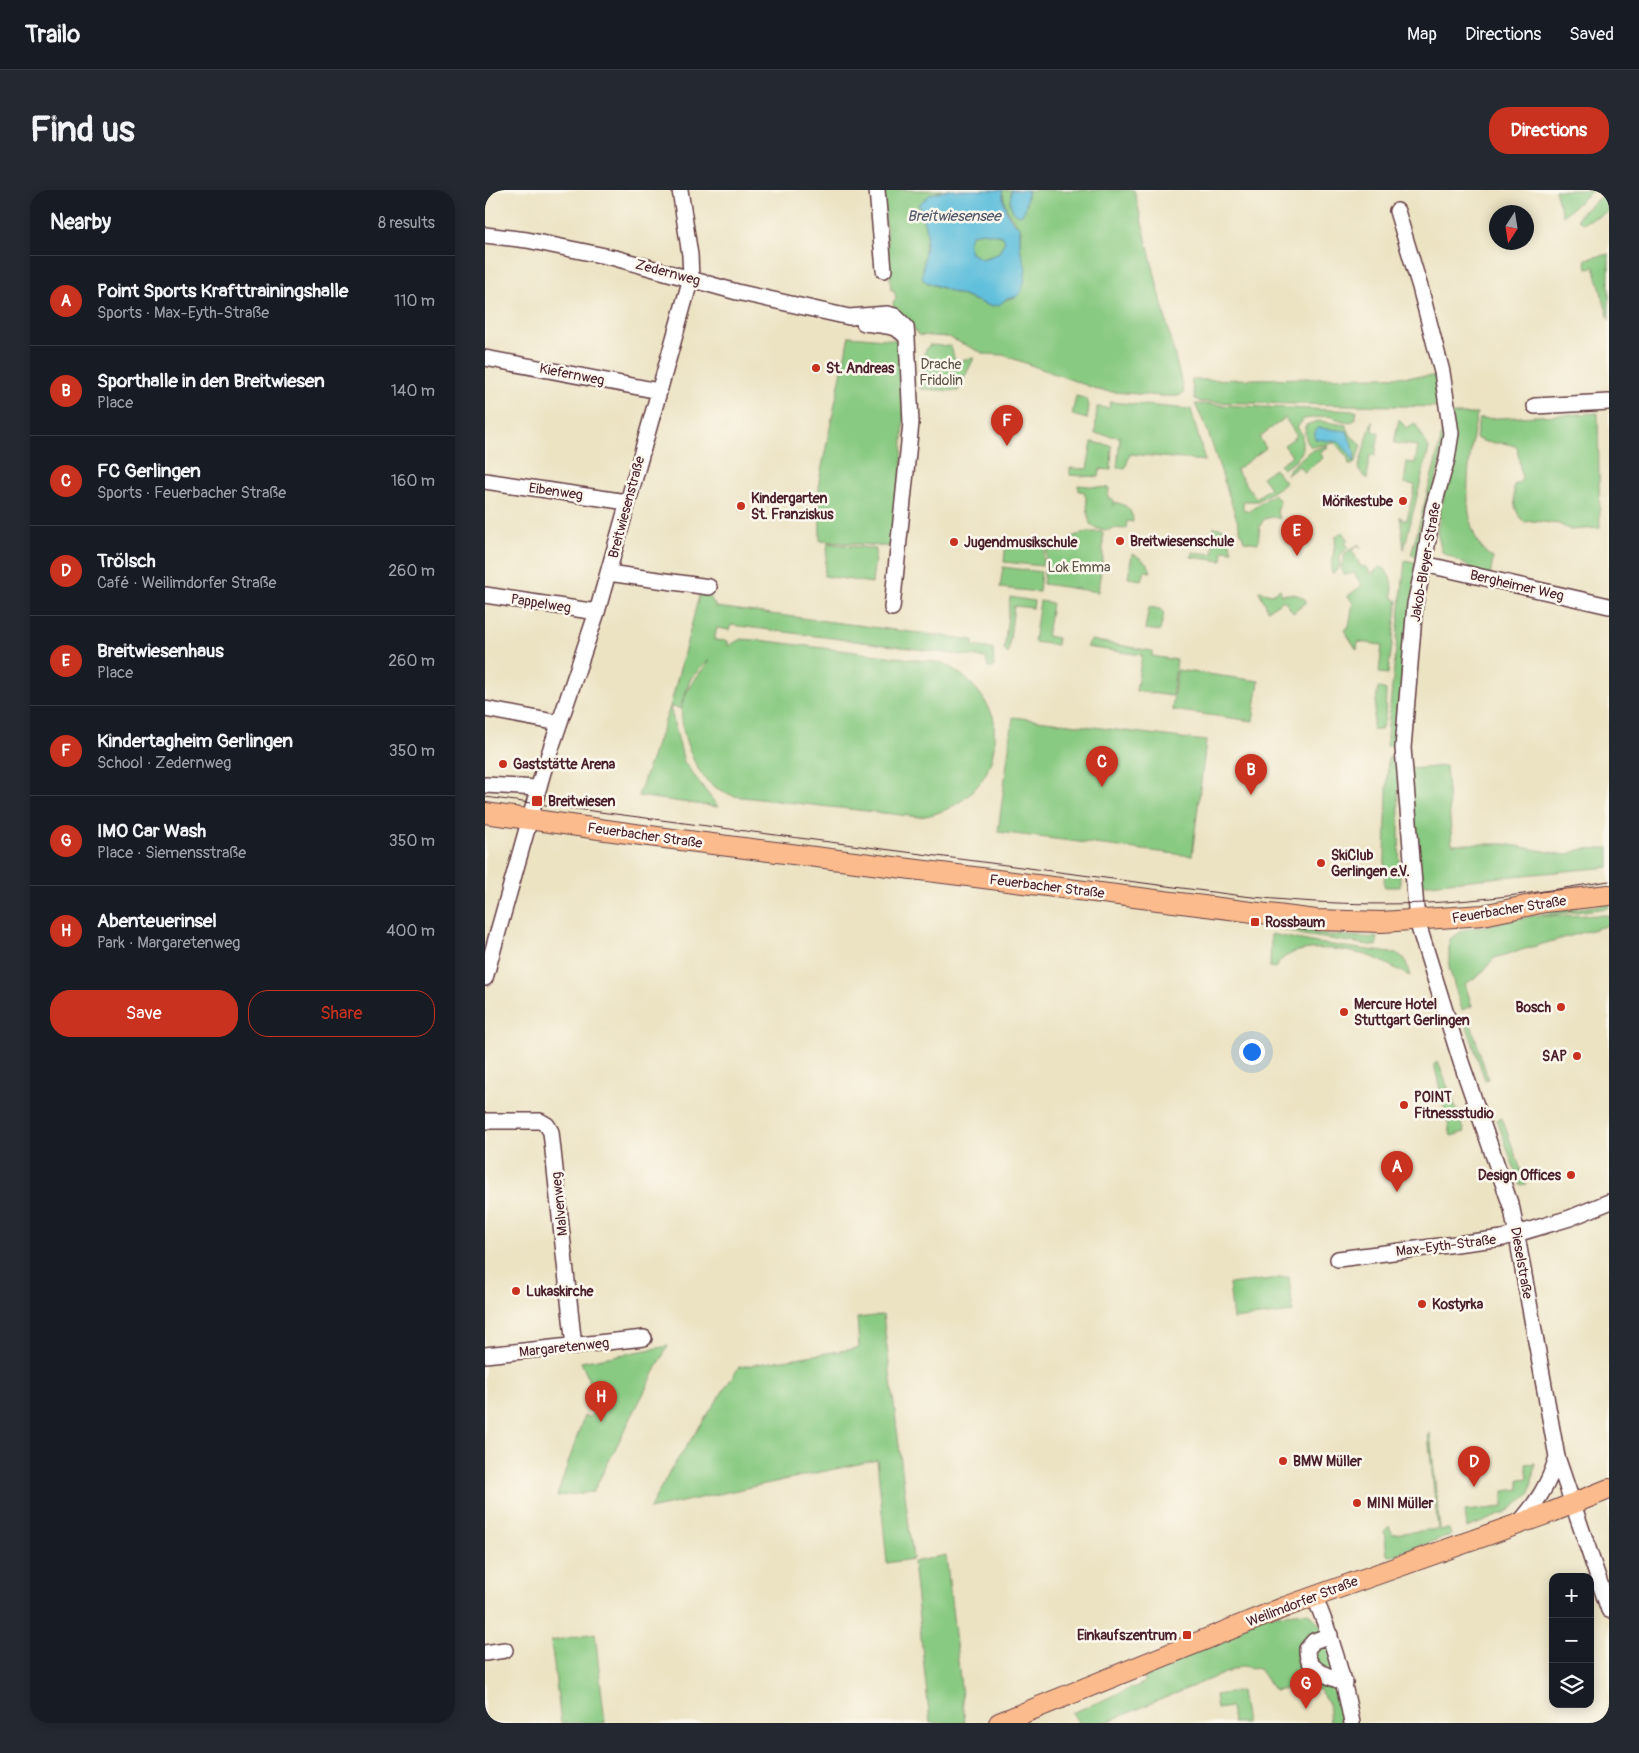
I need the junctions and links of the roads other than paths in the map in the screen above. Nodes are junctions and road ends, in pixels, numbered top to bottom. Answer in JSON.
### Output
{"nodes":[{"id":1,"x":680,"y":190,"type":"edge"},
{"id":2,"x":877,"y":190,"type":"edge"},
{"id":3,"x":1397,"y":211,"type":"dead end"},
{"id":4,"x":485,"y":235,"type":"edge"},
{"id":5,"x":884,"y":270,"type":"dead end"},
{"id":6,"x":691,"y":278,"type":"junction"},
{"id":7,"x":485,"y":358,"type":"edge"},
{"id":8,"x":659,"y":391,"type":"junction"},
{"id":9,"x":1609,"y":402,"type":"edge"},
{"id":10,"x":1535,"y":406,"type":"dead end"},
{"id":11,"x":485,"y":480,"type":"edge"},
{"id":12,"x":627,"y":502,"type":"junction"},
{"id":13,"x":1425,"y":564,"type":"junction"},
{"id":14,"x":608,"y":573,"type":"junction"},
{"id":15,"x":709,"y":587,"type":"dead end"},
{"id":16,"x":485,"y":595,"type":"edge"},
{"id":17,"x":1609,"y":606,"type":"edge"},
{"id":18,"x":892,"y":608,"type":"dead end"},
{"id":19,"x":597,"y":612,"type":"junction"},
{"id":20,"x":485,"y":708,"type":"edge"},
{"id":21,"x":559,"y":722,"type":"junction"},
{"id":22,"x":485,"y":785,"type":"edge"},
{"id":23,"x":538,"y":788,"type":"junction"},
{"id":24,"x":485,"y":814,"type":"edge"},
{"id":25,"x":530,"y":819,"type":"junction"},
{"id":26,"x":1609,"y":895,"type":"edge"},
{"id":27,"x":1417,"y":920,"type":"junction"},
{"id":28,"x":485,"y":978,"type":"edge"},
{"id":29,"x":485,"y":1121,"type":"edge"},
{"id":30,"x":1609,"y":1202,"type":"edge"},
{"id":31,"x":1517,"y":1234,"type":"junction"},
{"id":32,"x":1338,"y":1259,"type":"dead end"},
{"id":33,"x":644,"y":1338,"type":"dead end"},
{"id":34,"x":574,"y":1346,"type":"junction"},
{"id":35,"x":485,"y":1355,"type":"edge"},
{"id":36,"x":1557,"y":1457,"type":"junction"},
{"id":37,"x":1609,"y":1489,"type":"edge"},
{"id":38,"x":1571,"y":1505,"type":"junction"},
{"id":39,"x":1519,"y":1524,"type":"junction"},
{"id":40,"x":1314,"y":1596,"type":"junction"},
{"id":41,"x":1609,"y":1610,"type":"edge"},
{"id":42,"x":1330,"y":1635,"type":"junction"},
{"id":43,"x":505,"y":1650,"type":"dead end"},
{"id":44,"x":485,"y":1653,"type":"edge"},
{"id":45,"x":1345,"y":1683,"type":"junction"},
{"id":46,"x":999,"y":1723,"type":"edge"},
{"id":47,"x":1352,"y":1723,"type":"edge"}],
"edges":[{"from":1,"to":6,"type":"street","name":"Breitwiesenstraße"},
{"from":2,"to":5,"type":"street"},
{"from":3,"to":13,"type":"street","name":"Jakob-Bleyer-Straße"},
{"from":4,"to":6,"type":"street","name":"Zedernweg"},
{"from":6,"to":8,"type":"street","name":"Breitwiesenstraße"},
{"from":6,"to":18,"type":"street","name":"Zedernweg"},
{"from":7,"to":8,"type":"street","name":"Kiefernweg"},
{"from":8,"to":12,"type":"street","name":"Breitwiesenstraße"},
{"from":9,"to":10,"type":"street"},
{"from":11,"to":12,"type":"street","name":"Eibenweg"},
{"from":12,"to":14,"type":"street","name":"Breitwiesenstraße"},
{"from":13,"to":17,"type":"street","name":"Bergheimer Weg"},
{"from":13,"to":27,"type":"street","name":"Jakob-Bleyer-Straße"},
{"from":14,"to":15,"type":"street"},
{"from":14,"to":19,"type":"street","name":"Breitwiesenstraße"},
{"from":16,"to":19,"type":"street","name":"Pappelweg"},
{"from":19,"to":21,"type":"street","name":"Breitwiesenstraße"},
{"from":20,"to":21,"type":"street"},
{"from":21,"to":23,"type":"street","name":"Breitwiesenstraße"},
{"from":22,"to":23,"type":"street"},
{"from":23,"to":25,"type":"street","name":"Breitwiesenstraße"},
{"from":24,"to":25,"type":"main road","name":"Feuerbacher Straße"},
{"from":25,"to":27,"type":"main road","name":"Feuerbacher Straße"},
{"from":25,"to":28,"type":"street","name":"Breitwiesenstraße"},
{"from":26,"to":27,"type":"main road","name":"Feuerbacher Straße"},
{"from":27,"to":31,"type":"street","name":"Dieselstraße"},
{"from":29,"to":34,"type":"street","name":"Malvenweg"},
{"from":30,"to":31,"type":"street","name":"Max-Eyth-Straße"},
{"from":31,"to":32,"type":"street","name":"Max-Eyth-Straße"},
{"from":31,"to":36,"type":"street","name":"Dieselstraße"},
{"from":33,"to":34,"type":"street","name":"Margaretenweg"},
{"from":34,"to":35,"type":"street","name":"Margaretenweg"},
{"from":36,"to":38,"type":"street","name":"Dieselstraße"},
{"from":36,"to":39,"type":"street"},
{"from":37,"to":38,"type":"main road","name":"Weilimdorfer Straße"},
{"from":38,"to":39,"type":"main road","name":"Weilimdorfer Straße"},
{"from":38,"to":41,"type":"street","name":"Dieselstraße"},
{"from":39,"to":40,"type":"main road","name":"Weilimdorfer Straße"},
{"from":40,"to":42,"type":"street"},
{"from":40,"to":46,"type":"main road","name":"Weilimdorfer Straße"},
{"from":42,"to":45,"type":"street"},
{"from":42,"to":45,"type":"street"},
{"from":43,"to":44,"type":"street"},
{"from":45,"to":47,"type":"street"}]}
